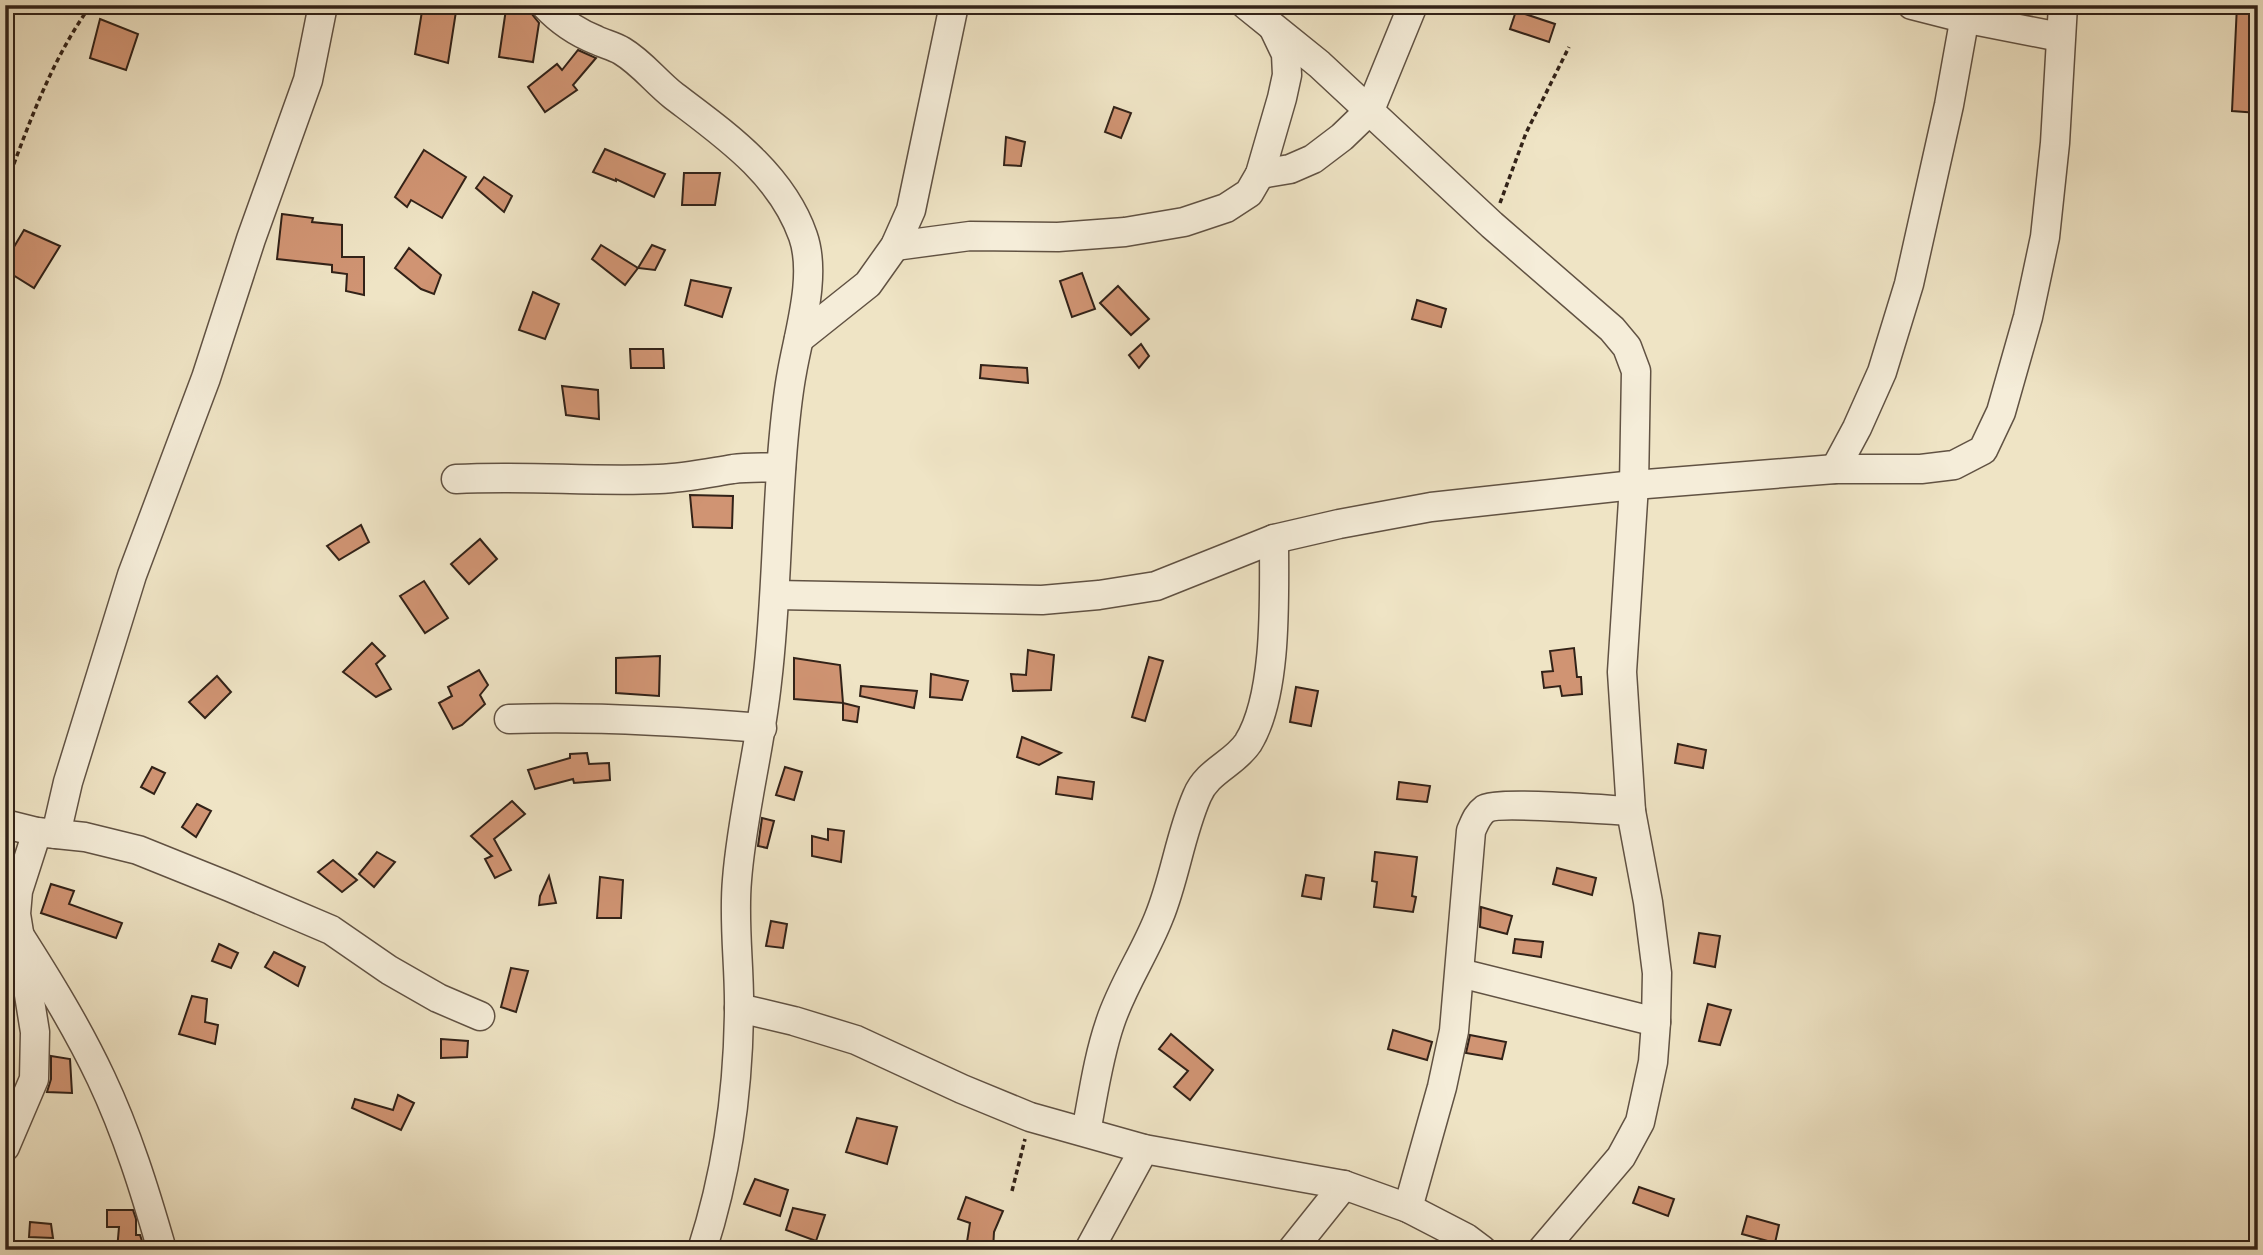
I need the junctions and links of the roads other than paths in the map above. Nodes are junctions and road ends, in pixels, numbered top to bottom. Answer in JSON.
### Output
{"nodes":[{"id":1,"x":323,"y":5,"type":"edge"},
{"id":2,"x":545,"y":5,"type":"edge"},
{"id":3,"x":954,"y":5,"type":"edge"},
{"id":4,"x":1246,"y":5,"type":"edge"},
{"id":5,"x":1413,"y":5,"type":"edge"},
{"id":6,"x":1912,"y":5,"type":"edge"},
{"id":7,"x":2063,"y":5,"type":"edge"},
{"id":8,"x":1965,"y":12,"type":"edge"},
{"id":9,"x":1275,"y":29,"type":"junction"},
{"id":10,"x":2060,"y":37,"type":"junction"},
{"id":11,"x":1370,"y":110,"type":"junction"},
{"id":12,"x":1260,"y":174,"type":"junction"},
{"id":13,"x":895,"y":246,"type":"junction"},
{"id":14,"x":799,"y":339,"type":"junction"},
{"id":15,"x":781,"y":467,"type":"junction"},
{"id":16,"x":1835,"y":469,"type":"junction"},
{"id":17,"x":456,"y":479,"type":"dead end"},
{"id":18,"x":1634,"y":485,"type":"junction"},
{"id":19,"x":1273,"y":539,"type":"junction"},
{"id":20,"x":776,"y":595,"type":"junction"},
{"id":21,"x":509,"y":719,"type":"dead end"},
{"id":22,"x":762,"y":728,"type":"junction"},
{"id":23,"x":1631,"y":811,"type":"junction"},
{"id":24,"x":5,"y":824,"type":"edge"},
{"id":25,"x":46,"y":833,"type":"junction"},
{"id":26,"x":18,"y":933,"type":"junction"},
{"id":27,"x":1461,"y":973,"type":"junction"},
{"id":28,"x":740,"y":1008,"type":"junction"},
{"id":29,"x":480,"y":1016,"type":"dead end"},
{"id":30,"x":1656,"y":1022,"type":"junction"},
{"id":31,"x":1086,"y":1132,"type":"junction"},
{"id":32,"x":5,"y":1147,"type":"edge"},
{"id":33,"x":1143,"y":1149,"type":"junction"},
{"id":34,"x":1344,"y":1185,"type":"junction"},
{"id":35,"x":1408,"y":1208,"type":"junction"},
{"id":36,"x":162,"y":1250,"type":"edge"},
{"id":37,"x":702,"y":1250,"type":"edge"},
{"id":38,"x":1089,"y":1250,"type":"edge"},
{"id":39,"x":1292,"y":1250,"type":"edge"},
{"id":40,"x":1482,"y":1250,"type":"edge"},
{"id":41,"x":1542,"y":1250,"type":"edge"}],
"edges":[{"from":1,"to":25,"type":"street"},
{"from":2,"to":14,"type":"street"},
{"from":3,"to":13,"type":"street"},
{"from":4,"to":9,"type":"street"},
{"from":5,"to":11,"type":"street"},
{"from":6,"to":8,"type":"street"},
{"from":7,"to":10,"type":"street"},
{"from":8,"to":10,"type":"street"},
{"from":8,"to":16,"type":"street"},
{"from":9,"to":11,"type":"street"},
{"from":9,"to":12,"type":"street"},
{"from":10,"to":16,"type":"street"},
{"from":11,"to":12,"type":"street"},
{"from":11,"to":18,"type":"street"},
{"from":12,"to":13,"type":"street"},
{"from":13,"to":14,"type":"street"},
{"from":14,"to":15,"type":"street"},
{"from":15,"to":17,"type":"street"},
{"from":15,"to":20,"type":"street"},
{"from":16,"to":18,"type":"street"},
{"from":18,"to":19,"type":"street"},
{"from":18,"to":23,"type":"street"},
{"from":19,"to":20,"type":"street"},
{"from":19,"to":31,"type":"street"},
{"from":20,"to":22,"type":"street"},
{"from":21,"to":22,"type":"street"},
{"from":22,"to":28,"type":"street"},
{"from":23,"to":27,"type":"street"},
{"from":23,"to":30,"type":"street"},
{"from":24,"to":25,"type":"street"},
{"from":25,"to":26,"type":"street"},
{"from":25,"to":29,"type":"street"},
{"from":26,"to":32,"type":"street"},
{"from":26,"to":36,"type":"street"},
{"from":27,"to":30,"type":"street"},
{"from":27,"to":35,"type":"street"},
{"from":28,"to":31,"type":"street"},
{"from":28,"to":37,"type":"street"},
{"from":30,"to":41,"type":"street"},
{"from":31,"to":33,"type":"street"},
{"from":33,"to":34,"type":"street"},
{"from":33,"to":38,"type":"street"},
{"from":34,"to":35,"type":"street"},
{"from":34,"to":39,"type":"street"},
{"from":35,"to":40,"type":"street"}]}
